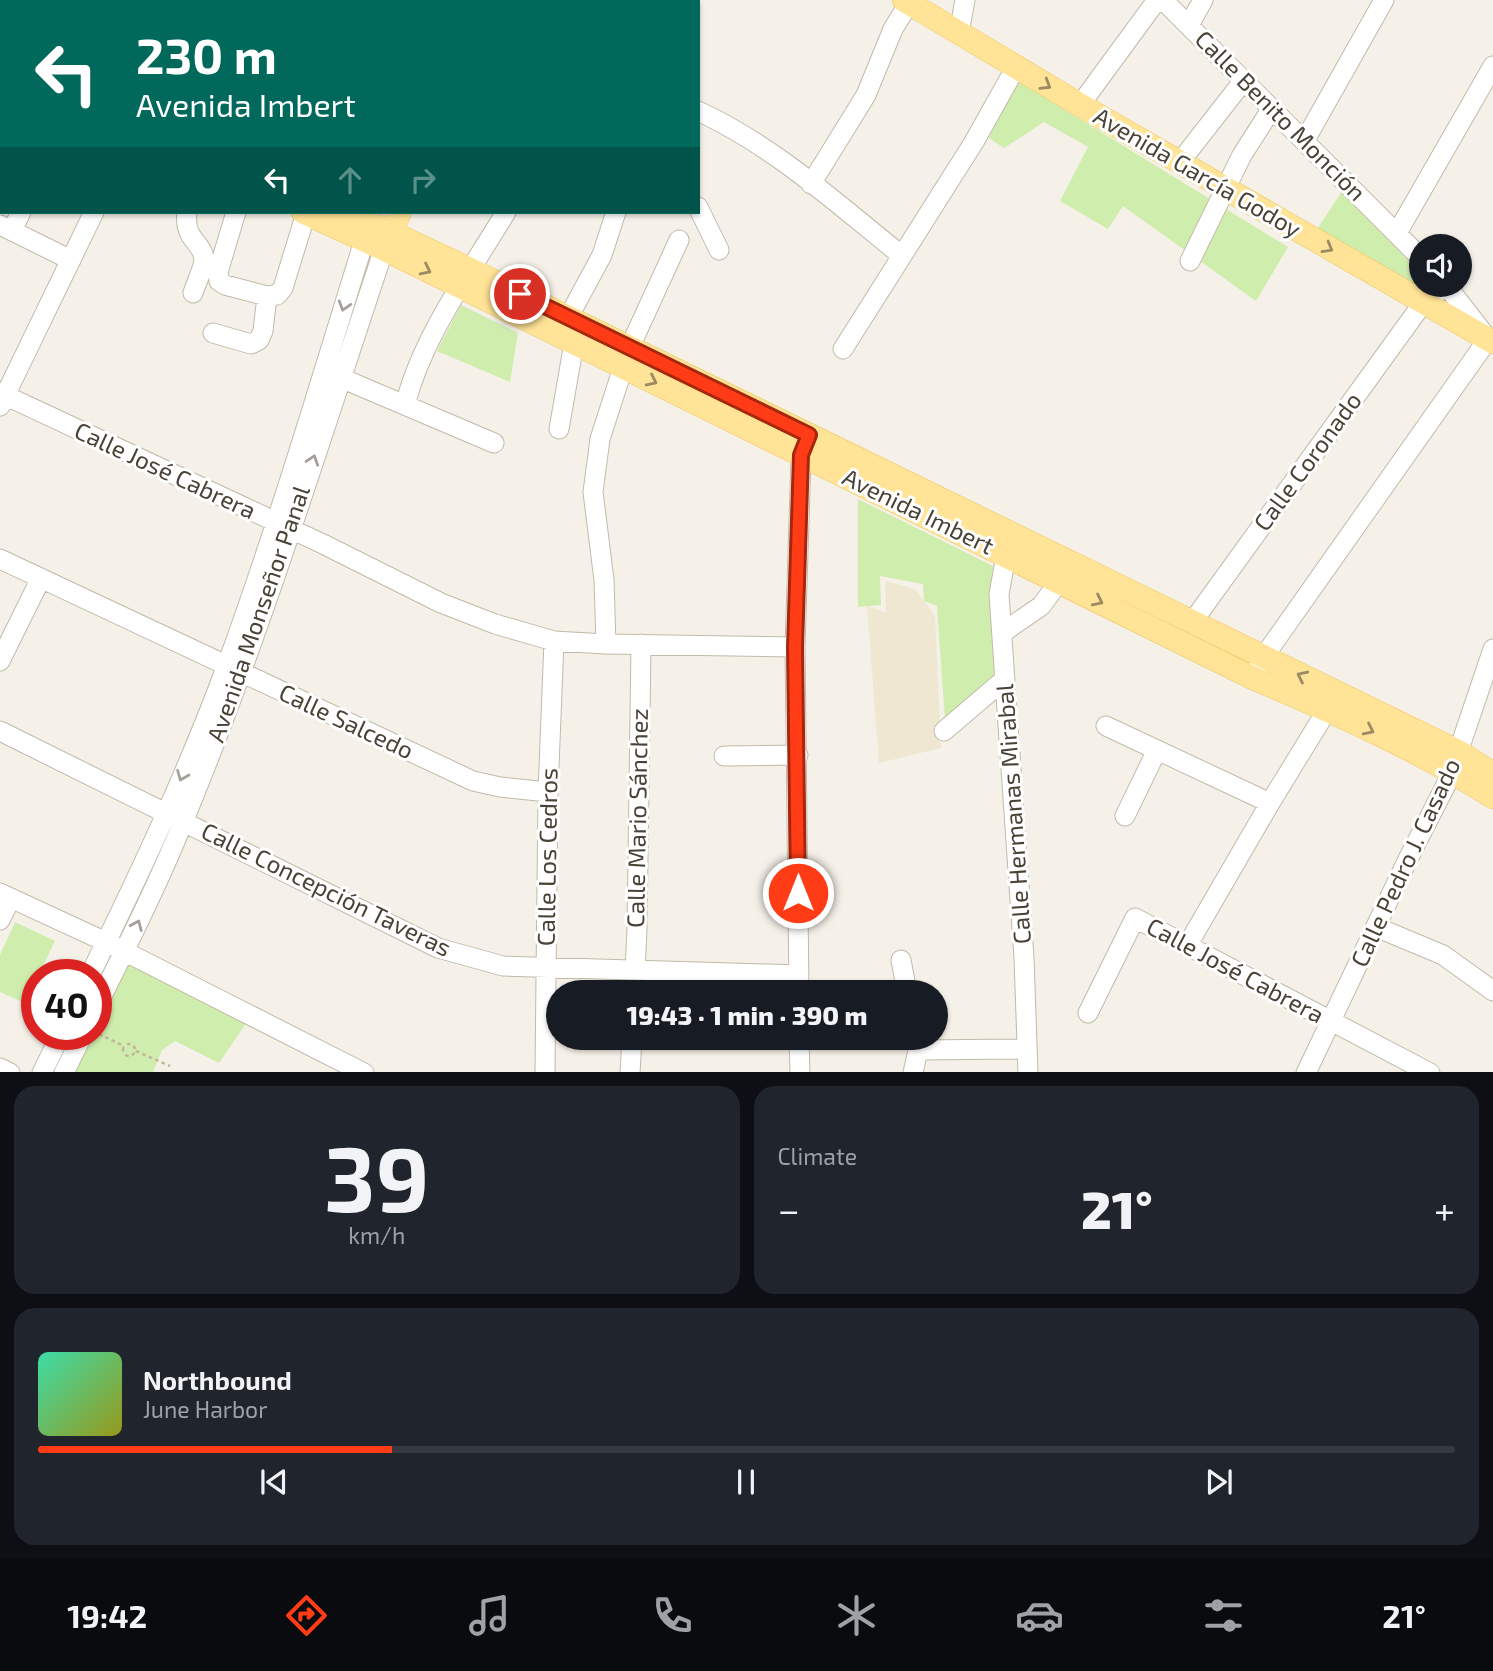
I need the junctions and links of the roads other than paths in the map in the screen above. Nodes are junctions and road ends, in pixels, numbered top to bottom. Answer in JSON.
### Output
{"nodes":[{"id":1,"x":965,"y":0,"type":"edge"},
{"id":2,"x":1157,"y":0,"type":"edge"},
{"id":3,"x":1163,"y":0,"type":"edge"},
{"id":4,"x":1203,"y":0,"type":"edge"},
{"id":5,"x":1384,"y":0,"type":"edge"},
{"id":6,"x":906,"y":1,"type":"edge"},
{"id":7,"x":1189,"y":25,"type":"junction"},
{"id":8,"x":959,"y":33,"type":"junction"},
{"id":9,"x":1493,"y":66,"type":"edge"},
{"id":10,"x":1016,"y":67,"type":"junction"},
{"id":11,"x":1244,"y":80,"type":"junction"},
{"id":12,"x":1080,"y":105,"type":"junction"},
{"id":13,"x":1272,"y":108,"type":"junction"},
{"id":14,"x":700,"y":112,"type":"edge"},
{"id":15,"x":1305,"y":140,"type":"junction"},
{"id":16,"x":1180,"y":162,"type":"junction"},
{"id":17,"x":811,"y":184,"type":"junction"},
{"id":18,"x":1226,"y":189,"type":"junction"},
{"id":19,"x":700,"y":211,"type":"edge"},
{"id":20,"x":19,"y":214,"type":"edge"},
{"id":21,"x":93,"y":214,"type":"edge"},
{"id":22,"x":187,"y":214,"type":"edge"},
{"id":23,"x":235,"y":214,"type":"edge"},
{"id":24,"x":304,"y":214,"type":"edge"},
{"id":25,"x":309,"y":214,"type":"edge"},
{"id":26,"x":352,"y":214,"type":"edge"},
{"id":27,"x":505,"y":214,"type":"edge"},
{"id":28,"x":615,"y":214,"type":"edge"},
{"id":29,"x":6,"y":228,"type":"edge"},
{"id":30,"x":381,"y":228,"type":"edge"},
{"id":31,"x":1397,"y":233,"type":"junction"},
{"id":32,"x":679,"y":240,"type":"dead end"},
{"id":33,"x":1409,"y":246,"type":"edge"},
{"id":34,"x":719,"y":250,"type":"dead end"},
{"id":35,"x":901,"y":255,"type":"junction"},
{"id":36,"x":71,"y":260,"type":"junction"},
{"id":37,"x":1190,"y":261,"type":"dead end"},
{"id":38,"x":466,"y":278,"type":"junction"},
{"id":39,"x":193,"y":293,"type":"dead end"},
{"id":40,"x":267,"y":296,"type":"junction"},
{"id":41,"x":1433,"y":297,"type":"edge"},
{"id":42,"x":1456,"y":297,"type":"edge"},
{"id":43,"x":1423,"y":303,"type":"junction"},
{"id":44,"x":568,"y":318,"type":"junction"},
{"id":45,"x":213,"y":333,"type":"dead end"},
{"id":46,"x":1491,"y":340,"type":"edge"},
{"id":47,"x":574,"y":343,"type":"junction"},
{"id":48,"x":843,"y":349,"type":"dead end"},
{"id":49,"x":626,"y":358,"type":"junction"},
{"id":50,"x":341,"y":378,"type":"junction"},
{"id":51,"x":2,"y":398,"type":"edge"},
{"id":52,"x":405,"y":405,"type":"junction"},
{"id":53,"x":559,"y":429,"type":"dead end"},
{"id":54,"x":494,"y":443,"type":"dead end"},
{"id":55,"x":805,"y":445,"type":"junction"},
{"id":56,"x":283,"y":527,"type":"junction"},
{"id":57,"x":1010,"y":546,"type":"junction"},
{"id":58,"x":0,"y":559,"type":"edge"},
{"id":59,"x":41,"y":578,"type":"junction"},
{"id":60,"x":1059,"y":582,"type":"junction"},
{"id":61,"x":1193,"y":621,"type":"junction"},
{"id":62,"x":1002,"y":633,"type":"junction"},
{"id":63,"x":554,"y":641,"type":"junction"},
{"id":64,"x":606,"y":644,"type":"junction"},
{"id":65,"x":641,"y":644,"type":"junction"},
{"id":66,"x":795,"y":647,"type":"junction"},
{"id":67,"x":1493,"y":649,"type":"edge"},
{"id":68,"x":1264,"y":657,"type":"junction"},
{"id":69,"x":0,"y":661,"type":"edge"},
{"id":70,"x":234,"y":669,"type":"junction"},
{"id":71,"x":1005,"y":678,"type":"junction"},
{"id":72,"x":1253,"y":678,"type":"junction"},
{"id":73,"x":1333,"y":702,"type":"junction"},
{"id":74,"x":1106,"y":726,"type":"dead end"},
{"id":75,"x":0,"y":731,"type":"edge"},
{"id":76,"x":944,"y":731,"type":"dead end"},
{"id":77,"x":1157,"y":750,"type":"junction"},
{"id":78,"x":798,"y":755,"type":"junction"},
{"id":79,"x":724,"y":756,"type":"dead end"},
{"id":80,"x":1455,"y":762,"type":"junction"},
{"id":81,"x":1493,"y":774,"type":"edge"},
{"id":82,"x":548,"y":792,"type":"junction"},
{"id":83,"x":1493,"y":797,"type":"edge"},
{"id":84,"x":1270,"y":803,"type":"junction"},
{"id":85,"x":1125,"y":816,"type":"dead end"},
{"id":86,"x":175,"y":818,"type":"junction"},
{"id":87,"x":5,"y":895,"type":"edge"},
{"id":88,"x":0,"y":920,"type":"edge"},
{"id":89,"x":1376,"y":927,"type":"junction"},
{"id":90,"x":106,"y":942,"type":"junction"},
{"id":91,"x":1188,"y":946,"type":"junction"},
{"id":92,"x":124,"y":951,"type":"junction"},
{"id":93,"x":98,"y":959,"type":"edge"},
{"id":94,"x":901,"y":960,"type":"dead end"},
{"id":95,"x":547,"y":967,"type":"junction"},
{"id":96,"x":635,"y":971,"type":"junction"},
{"id":97,"x":112,"y":975,"type":"edge"},
{"id":98,"x":635,"y":980,"type":"edge"},
{"id":99,"x":749,"y":980,"type":"edge"},
{"id":100,"x":799,"y":980,"type":"edge"},
{"id":101,"x":905,"y":980,"type":"edge"},
{"id":102,"x":1493,"y":990,"type":"edge"},
{"id":103,"x":1088,"y":1013,"type":"dead end"},
{"id":104,"x":1332,"y":1021,"type":"junction"},
{"id":105,"x":948,"y":1045,"type":"edge"},
{"id":106,"x":1026,"y":1049,"type":"junction"},
{"id":107,"x":53,"y":1050,"type":"edge"},
{"id":108,"x":75,"y":1050,"type":"edge"},
{"id":109,"x":631,"y":1050,"type":"edge"},
{"id":110,"x":799,"y":1050,"type":"edge"},
{"id":111,"x":916,"y":1050,"type":"edge"},
{"id":112,"x":42,"y":1072,"type":"edge"},
{"id":113,"x":64,"y":1072,"type":"edge"},
{"id":114,"x":362,"y":1072,"type":"edge"},
{"id":115,"x":545,"y":1072,"type":"edge"},
{"id":116,"x":630,"y":1072,"type":"edge"},
{"id":117,"x":800,"y":1072,"type":"edge"},
{"id":118,"x":914,"y":1072,"type":"edge"},
{"id":119,"x":1028,"y":1072,"type":"edge"},
{"id":120,"x":1306,"y":1072,"type":"edge"},
{"id":121,"x":1428,"y":1072,"type":"edge"}],
"edges":[{"from":1,"to":8,"type":"street"},
{"from":2,"to":12,"type":"street"},
{"from":3,"to":7,"type":"street","name":"Calle Benito Monción"},
{"from":4,"to":7,"type":"street"},
{"from":5,"to":15,"type":"street"},
{"from":6,"to":8,"type":"main road","name":"Avenida García Godoy"},
{"from":6,"to":17,"type":"street"},
{"from":7,"to":11,"type":"street","name":"Calle Benito Monción"},
{"from":8,"to":10,"type":"main road","name":"Avenida García Godoy"},
{"from":9,"to":31,"type":"street"},
{"from":10,"to":12,"type":"main road","name":"Avenida García Godoy","one_way":true},
{"from":10,"to":35,"type":"street"},
{"from":11,"to":13,"type":"street","name":"Calle Benito Monción"},
{"from":11,"to":16,"type":"street"},
{"from":12,"to":16,"type":"main road","name":"Avenida García Godoy"},
{"from":13,"to":15,"type":"street","name":"Calle Benito Monción"},
{"from":13,"to":18,"type":"street"},
{"from":14,"to":17,"type":"street"},
{"from":15,"to":31,"type":"street","name":"Calle Benito Monción"},
{"from":16,"to":18,"type":"main road","name":"Avenida García Godoy"},
{"from":17,"to":35,"type":"street"},
{"from":18,"to":37,"type":"street"},
{"from":18,"to":43,"type":"main road","name":"Avenida García Godoy","one_way":true},
{"from":19,"to":34,"type":"street"},
{"from":20,"to":29,"type":"street"},
{"from":21,"to":36,"type":"street"},
{"from":22,"to":39,"type":"street"},
{"from":23,"to":40,"type":"street"},
{"from":24,"to":40,"type":"street"},
{"from":25,"to":30,"type":"main road","name":"Avenida Imbert"},
{"from":26,"to":30,"type":"main road","name":"Avenida Imbert"},
{"from":27,"to":38,"type":"street"},
{"from":28,"to":44,"type":"street"},
{"from":29,"to":36,"type":"street"},
{"from":30,"to":38,"type":"main road","name":"Avenida Imbert"},
{"from":30,"to":50,"type":"street","name":"Avenida Monseñor Panal"},
{"from":30,"to":56,"type":"street","name":"Avenida Monseñor Panal","one_way":true},
{"from":31,"to":33,"type":"street","name":"Calle Benito Monción"},
{"from":32,"to":49,"type":"street"},
{"from":35,"to":48,"type":"street"},
{"from":36,"to":51,"type":"street"},
{"from":38,"to":44,"type":"main road","name":"Avenida Imbert"},
{"from":38,"to":47,"type":"main road","name":"Avenida Imbert"},
{"from":38,"to":52,"type":"street"},
{"from":40,"to":45,"type":"street"},
{"from":41,"to":43,"type":"street","name":"Calle Coronado"},
{"from":42,"to":46,"type":"street"},
{"from":43,"to":46,"type":"main road","name":"Avenida García Godoy"},
{"from":43,"to":61,"type":"street","name":"Calle Coronado"},
{"from":44,"to":49,"type":"main road","name":"Avenida Imbert"},
{"from":46,"to":68,"type":"street"},
{"from":47,"to":49,"type":"main road","name":"Avenida Imbert"},
{"from":47,"to":53,"type":"street"},
{"from":49,"to":55,"type":"main road","name":"Avenida Imbert"},
{"from":49,"to":64,"type":"street"},
{"from":50,"to":52,"type":"street"},
{"from":56,"to":50,"type":"street","name":"Avenida Monseñor Panal","one_way":true},
{"from":51,"to":56,"type":"street","name":"Calle José Cabrera"},
{"from":52,"to":54,"type":"street"},
{"from":55,"to":57,"type":"main road","name":"Avenida Imbert"},
{"from":55,"to":66,"type":"street"},
{"from":56,"to":63,"type":"street","name":"Calle José Cabrera"},
{"from":56,"to":70,"type":"street","name":"Avenida Monseñor Panal"},
{"from":57,"to":60,"type":"main road","name":"Avenida Imbert"},
{"from":57,"to":61,"type":"main road","name":"Avenida Imbert"},
{"from":57,"to":62,"type":"street","name":"Calle Hermanas Mirabal"},
{"from":58,"to":59,"type":"street","name":"Calle Salcedo"},
{"from":59,"to":69,"type":"street"},
{"from":59,"to":70,"type":"street","name":"Calle Salcedo"},
{"from":60,"to":62,"type":"street"},
{"from":60,"to":72,"type":"main road","name":"Avenida Imbert","one_way":true},
{"from":61,"to":68,"type":"main road","name":"Avenida Imbert"},
{"from":62,"to":71,"type":"street","name":"Calle Hermanas Mirabal"},
{"from":63,"to":64,"type":"street","name":"Calle José Cabrera"},
{"from":63,"to":82,"type":"street","name":"Calle Los Cedros"},
{"from":64,"to":65,"type":"street","name":"Calle José Cabrera"},
{"from":65,"to":66,"type":"street","name":"Calle José Cabrera"},
{"from":65,"to":96,"type":"street","name":"Calle Mario Sánchez"},
{"from":66,"to":78,"type":"street"},
{"from":67,"to":80,"type":"street","name":"Calle Pedro J. Casado"},
{"from":68,"to":72,"type":"street"},
{"from":73,"to":68,"type":"main road","name":"Avenida Imbert","one_way":true},
{"from":70,"to":82,"type":"street","name":"Calle Salcedo"},
{"from":70,"to":86,"type":"street","name":"Avenida Monseñor Panal"},
{"from":71,"to":76,"type":"street"},
{"from":71,"to":106,"type":"street","name":"Calle Hermanas Mirabal"},
{"from":72,"to":73,"type":"main road","name":"Avenida Imbert"},
{"from":73,"to":80,"type":"main road","name":"Avenida Imbert"},
{"from":73,"to":84,"type":"street"},
{"from":74,"to":77,"type":"street"},
{"from":75,"to":86,"type":"street","name":"Calle Concepción Taveras"},
{"from":77,"to":84,"type":"street"},
{"from":77,"to":85,"type":"street"},
{"from":78,"to":79,"type":"street"},
{"from":78,"to":100,"type":"street"},
{"from":80,"to":81,"type":"main road","name":"Avenida Imbert"},
{"from":80,"to":83,"type":"main road","name":"Avenida Imbert"},
{"from":80,"to":89,"type":"street","name":"Calle Pedro J. Casado"},
{"from":82,"to":95,"type":"street","name":"Calle Los Cedros"},
{"from":84,"to":91,"type":"street"},
{"from":86,"to":90,"type":"street","name":"Avenida Monseñor Panal"},
{"from":92,"to":86,"type":"street","name":"Avenida Monseñor Panal","one_way":true},
{"from":86,"to":95,"type":"street","name":"Calle Concepción Taveras"},
{"from":87,"to":88,"type":"street"},
{"from":87,"to":90,"type":"street"},
{"from":89,"to":102,"type":"street"},
{"from":89,"to":104,"type":"street","name":"Calle Pedro J. Casado"},
{"from":90,"to":92,"type":"street"},
{"from":90,"to":93,"type":"street","name":"Avenida Monseñor Panal"},
{"from":91,"to":103,"type":"street","name":"Calle José Cabrera"},
{"from":91,"to":104,"type":"street","name":"Calle José Cabrera"},
{"from":92,"to":97,"type":"street","name":"Avenida Monseñor Panal"},
{"from":92,"to":114,"type":"street"},
{"from":94,"to":101,"type":"street"},
{"from":95,"to":96,"type":"street","name":"Calle Concepción Taveras"},
{"from":95,"to":115,"type":"street","name":"Calle Los Cedros"},
{"from":96,"to":98,"type":"street","name":"Calle Mario Sánchez"},
{"from":96,"to":99,"type":"street","name":"Calle Concepción Taveras"},
{"from":104,"to":120,"type":"street","name":"Calle Pedro J. Casado"},
{"from":104,"to":121,"type":"street","name":"Calle José Cabrera"},
{"from":105,"to":106,"type":"street"},
{"from":106,"to":119,"type":"street","name":"Calle Hermanas Mirabal"},
{"from":107,"to":112,"type":"street"},
{"from":108,"to":113,"type":"street"},
{"from":109,"to":116,"type":"street"},
{"from":110,"to":117,"type":"street"},
{"from":111,"to":118,"type":"street"}]}
